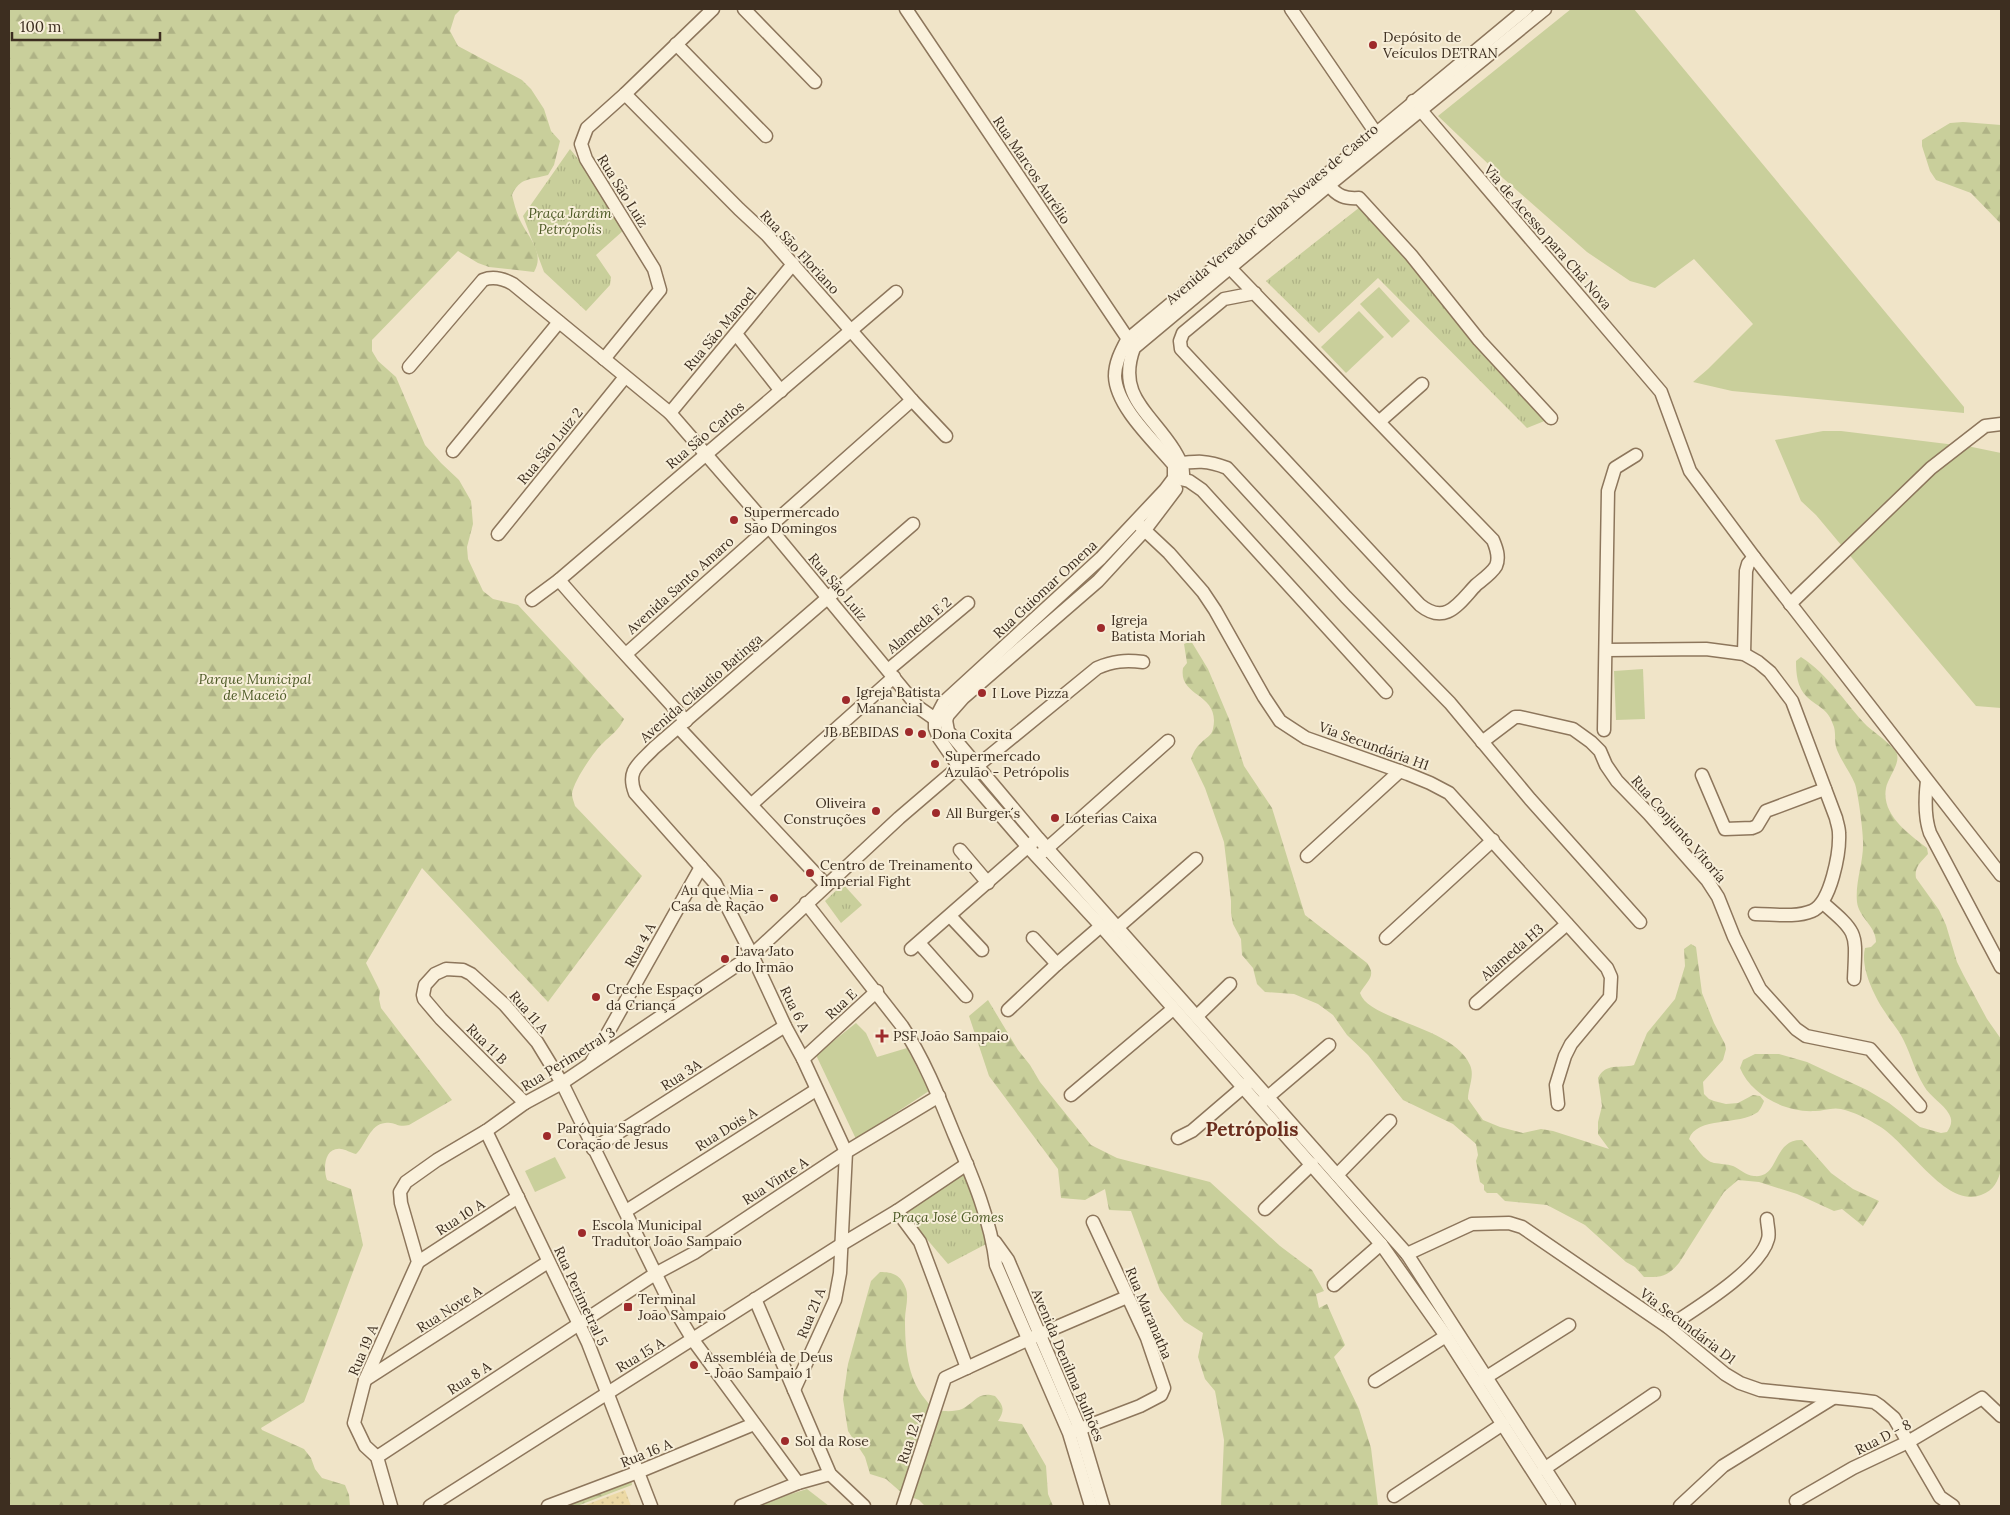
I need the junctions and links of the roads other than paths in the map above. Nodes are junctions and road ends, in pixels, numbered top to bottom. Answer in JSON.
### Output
{"nodes":[{"id":1,"x":712,"y":9,"type":"edge"},
{"id":2,"x":744,"y":9,"type":"edge"},
{"id":3,"x":906,"y":9,"type":"edge"},
{"id":4,"x":1291,"y":9,"type":"edge"},
{"id":5,"x":1526,"y":9,"type":"edge"},
{"id":6,"x":1545,"y":9,"type":"edge"},
{"id":7,"x":676,"y":44,"type":"junction"},
{"id":8,"x":815,"y":82,"type":"dead end"},
{"id":9,"x":625,"y":94,"type":"junction"},
{"id":10,"x":1417,"y":106,"type":"junction"},
{"id":11,"x":766,"y":136,"type":"dead end"},
{"id":12,"x":1379,"y":137,"type":"junction"},
{"id":13,"x":1329,"y":185,"type":"junction"},
{"id":14,"x":793,"y":264,"type":"junction"},
{"id":15,"x":1230,"y":268,"type":"junction"},
{"id":16,"x":896,"y":292,"type":"dead end"},
{"id":17,"x":1255,"y":293,"type":"junction"},
{"id":18,"x":559,"y":322,"type":"junction"},
{"id":19,"x":852,"y":332,"type":"junction"},
{"id":20,"x":736,"y":334,"type":"junction"},
{"id":21,"x":1130,"y":344,"type":"junction"},
{"id":22,"x":604,"y":359,"type":"junction"},
{"id":23,"x":409,"y":367,"type":"dead end"},
{"id":24,"x":625,"y":377,"type":"junction"},
{"id":25,"x":1422,"y":384,"type":"dead end"},
{"id":26,"x":781,"y":391,"type":"junction"},
{"id":27,"x":912,"y":400,"type":"junction"},
{"id":28,"x":670,"y":413,"type":"junction"},
{"id":29,"x":1551,"y":418,"type":"dead end"},
{"id":30,"x":1380,"y":421,"type":"junction"},
{"id":31,"x":2001,"y":424,"type":"edge"},
{"id":32,"x":946,"y":436,"type":"dead end"},
{"id":33,"x":453,"y":451,"type":"dead end"},
{"id":34,"x":705,"y":454,"type":"junction"},
{"id":35,"x":1636,"y":456,"type":"dead end"},
{"id":36,"x":1178,"y":471,"type":"junction"},
{"id":37,"x":912,"y":524,"type":"dead end"},
{"id":38,"x":1140,"y":526,"type":"junction"},
{"id":39,"x":769,"y":527,"type":"junction"},
{"id":40,"x":498,"y":534,"type":"dead end"},
{"id":41,"x":1754,"y":557,"type":"junction"},
{"id":42,"x":559,"y":580,"type":"junction"},
{"id":43,"x":827,"y":598,"type":"junction"},
{"id":44,"x":532,"y":600,"type":"dead end"},
{"id":45,"x":968,"y":604,"type":"dead end"},
{"id":46,"x":1790,"y":604,"type":"junction"},
{"id":47,"x":1606,"y":650,"type":"junction"},
{"id":48,"x":626,"y":654,"type":"junction"},
{"id":49,"x":1744,"y":654,"type":"junction"},
{"id":50,"x":1143,"y":662,"type":"dead end"},
{"id":51,"x":892,"y":673,"type":"junction"},
{"id":52,"x":1386,"y":692,"type":"dead end"},
{"id":53,"x":941,"y":720,"type":"junction"},
{"id":54,"x":683,"y":724,"type":"junction"},
{"id":55,"x":1604,"y":730,"type":"dead end"},
{"id":56,"x":1168,"y":741,"type":"dead end"},
{"id":57,"x":1482,"y":742,"type":"junction"},
{"id":58,"x":973,"y":762,"type":"junction"},
{"id":59,"x":963,"y":771,"type":"junction"},
{"id":60,"x":1400,"y":771,"type":"junction"},
{"id":61,"x":1702,"y":775,"type":"dead end"},
{"id":62,"x":1927,"y":780,"type":"junction"},
{"id":63,"x":1825,"y":789,"type":"junction"},
{"id":64,"x":752,"y":804,"type":"junction"},
{"id":65,"x":652,"y":813,"type":"joint"},
{"id":66,"x":1038,"y":838,"type":"junction"},
{"id":67,"x":1493,"y":840,"type":"junction"},
{"id":68,"x":1028,"y":847,"type":"junction"},
{"id":69,"x":1048,"y":848,"type":"junction"},
{"id":70,"x":960,"y":850,"type":"dead end"},
{"id":71,"x":1307,"y":856,"type":"dead end"},
{"id":72,"x":1038,"y":857,"type":"junction"},
{"id":73,"x":1196,"y":859,"type":"dead end"},
{"id":74,"x":701,"y":867,"type":"junction"},
{"id":75,"x":2001,"y":875,"type":"edge"},
{"id":76,"x":988,"y":883,"type":"junction"},
{"id":77,"x":826,"y":885,"type":"junction"},
{"id":78,"x":806,"y":903,"type":"junction"},
{"id":79,"x":1823,"y":904,"type":"junction"},
{"id":80,"x":1755,"y":914,"type":"dead end"},
{"id":81,"x":950,"y":916,"type":"junction"},
{"id":82,"x":1640,"y":922,"type":"dead end"},
{"id":83,"x":1567,"y":924,"type":"junction"},
{"id":84,"x":1101,"y":926,"type":"junction"},
{"id":85,"x":1118,"y":926,"type":"junction"},
{"id":86,"x":1033,"y":938,"type":"dead end"},
{"id":87,"x":1386,"y":938,"type":"dead end"},
{"id":88,"x":982,"y":950,"type":"dead end"},
{"id":89,"x":752,"y":955,"type":"junction"},
{"id":90,"x":1057,"y":964,"type":"junction"},
{"id":91,"x":2001,"y":967,"type":"edge"},
{"id":92,"x":463,"y":970,"type":"joint"},
{"id":93,"x":1854,"y":979,"type":"dead end"},
{"id":94,"x":1230,"y":984,"type":"dead end"},
{"id":95,"x":877,"y":991,"type":"junction"},
{"id":96,"x":966,"y":996,"type":"dead end"},
{"id":97,"x":1476,"y":1003,"type":"dead end"},
{"id":98,"x":1173,"y":1008,"type":"junction"},
{"id":99,"x":1008,"y":1010,"type":"dead end"},
{"id":100,"x":1197,"y":1016,"type":"junction"},
{"id":101,"x":785,"y":1026,"type":"junction"},
{"id":102,"x":1329,"y":1044,"type":"dead end"},
{"id":103,"x":803,"y":1059,"type":"junction"},
{"id":104,"x":590,"y":1065,"type":"junction"},
{"id":105,"x":562,"y":1083,"type":"junction"},
{"id":106,"x":1247,"y":1084,"type":"junction"},
{"id":107,"x":816,"y":1090,"type":"junction"},
{"id":108,"x":1071,"y":1095,"type":"dead end"},
{"id":109,"x":938,"y":1096,"type":"junction"},
{"id":110,"x":1264,"y":1101,"type":"junction"},
{"id":111,"x":525,"y":1103,"type":"junction"},
{"id":112,"x":1558,"y":1104,"type":"dead end"},
{"id":113,"x":1920,"y":1106,"type":"dead end"},
{"id":114,"x":1390,"y":1121,"type":"dead end"},
{"id":115,"x":486,"y":1131,"type":"junction"},
{"id":116,"x":1178,"y":1138,"type":"dead end"},
{"id":117,"x":593,"y":1149,"type":"junction"},
{"id":118,"x":846,"y":1152,"type":"junction"},
{"id":119,"x":967,"y":1164,"type":"junction"},
{"id":120,"x":1312,"y":1164,"type":"junction"},
{"id":121,"x":1338,"y":1175,"type":"junction"},
{"id":122,"x":518,"y":1197,"type":"junction"},
{"id":123,"x":1265,"y":1209,"type":"dead end"},
{"id":124,"x":626,"y":1211,"type":"junction"},
{"id":125,"x":897,"y":1211,"type":"junction"},
{"id":126,"x":1767,"y":1219,"type":"dead end"},
{"id":127,"x":1093,"y":1222,"type":"dead end"},
{"id":128,"x":842,"y":1244,"type":"junction"},
{"id":129,"x":1381,"y":1244,"type":"junction"},
{"id":130,"x":1406,"y":1254,"type":"junction"},
{"id":131,"x":418,"y":1262,"type":"junction"},
{"id":132,"x":548,"y":1262,"type":"junction"},
{"id":133,"x":655,"y":1274,"type":"junction"},
{"id":134,"x":1334,"y":1285,"type":"dead end"},
{"id":135,"x":1127,"y":1297,"type":"junction"},
{"id":136,"x":756,"y":1299,"type":"junction"},
{"id":137,"x":578,"y":1324,"type":"junction"},
{"id":138,"x":1569,"y":1325,"type":"dead end"},
{"id":139,"x":1668,"y":1327,"type":"junction"},
{"id":140,"x":1446,"y":1336,"type":"junction"},
{"id":141,"x":1034,"y":1337,"type":"junction"},
{"id":142,"x":693,"y":1340,"type":"junction"},
{"id":143,"x":967,"y":1368,"type":"junction"},
{"id":144,"x":1485,"y":1378,"type":"junction"},
{"id":145,"x":365,"y":1380,"type":"junction"},
{"id":146,"x":1376,"y":1381,"type":"dead end"},
{"id":147,"x":794,"y":1390,"type":"junction"},
{"id":148,"x":608,"y":1392,"type":"junction"},
{"id":149,"x":1654,"y":1394,"type":"dead end"},
{"id":150,"x":1833,"y":1398,"type":"junction"},
{"id":151,"x":2001,"y":1416,"type":"edge"},
{"id":152,"x":754,"y":1424,"type":"junction"},
{"id":153,"x":1503,"y":1424,"type":"junction"},
{"id":154,"x":1074,"y":1431,"type":"junction"},
{"id":155,"x":1908,"y":1442,"type":"junction"},
{"id":156,"x":377,"y":1457,"type":"junction"},
{"id":157,"x":1544,"y":1469,"type":"junction"},
{"id":158,"x":638,"y":1472,"type":"junction"},
{"id":159,"x":830,"y":1474,"type":"junction"},
{"id":160,"x":798,"y":1483,"type":"junction"},
{"id":161,"x":1394,"y":1496,"type":"dead end"},
{"id":162,"x":1796,"y":1501,"type":"dead end"},
{"id":163,"x":391,"y":1506,"type":"edge"},
{"id":164,"x":430,"y":1506,"type":"edge"},
{"id":165,"x":548,"y":1506,"type":"edge"},
{"id":166,"x":651,"y":1506,"type":"edge"},
{"id":167,"x":741,"y":1506,"type":"edge"},
{"id":168,"x":864,"y":1506,"type":"edge"},
{"id":169,"x":904,"y":1506,"type":"edge"},
{"id":170,"x":1091,"y":1506,"type":"edge"},
{"id":171,"x":1103,"y":1506,"type":"edge"},
{"id":172,"x":1555,"y":1506,"type":"edge"},
{"id":173,"x":1569,"y":1506,"type":"edge"},
{"id":174,"x":1680,"y":1506,"type":"edge"},
{"id":175,"x":1953,"y":1506,"type":"edge"}],
"edges":[{"from":1,"to":7,"type":"street","name":"Rua São Luiz"},
{"from":2,"to":8,"type":"street"},
{"from":3,"to":21,"type":"street","name":"Rua Marcos Aurélio"},
{"from":4,"to":12,"type":"street"},
{"from":5,"to":10,"type":"street","name":"Avenida Vereador Galba Novaes de Castro"},
{"from":6,"to":10,"type":"street","name":"Avenida Vereador Galba Novaes de Castro"},
{"from":7,"to":9,"type":"street","name":"Rua São Luiz"},
{"from":7,"to":11,"type":"street"},
{"from":9,"to":14,"type":"street","name":"Rua São Floriano"},
{"from":9,"to":22,"type":"street","name":"Rua São Luiz"},
{"from":10,"to":12,"type":"street","name":"Avenida Vereador Galba Novaes de Castro"},
{"from":10,"to":41,"type":"street","name":"Via de Acesso para Chã Nova"},
{"from":12,"to":13,"type":"street","name":"Avenida Vereador Galba Novaes de Castro"},
{"from":12,"to":21,"type":"street","name":"Avenida Vereador Galba Novaes de Castro"},
{"from":13,"to":15,"type":"street","name":"Avenida Vereador Galba Novaes de Castro"},
{"from":13,"to":29,"type":"street"},
{"from":14,"to":19,"type":"street","name":"Rua São Floriano"},
{"from":14,"to":20,"type":"street","name":"Rua São Manoel"},
{"from":15,"to":17,"type":"street"},
{"from":15,"to":21,"type":"street","name":"Avenida Vereador Galba Novaes de Castro"},
{"from":16,"to":19,"type":"street","name":"Rua São Carlos"},
{"from":17,"to":30,"type":"street"},
{"from":17,"to":30,"type":"street"},
{"from":18,"to":22,"type":"street","name":"Rua São Luiz"},
{"from":18,"to":23,"type":"street","name":"Rua São Luiz"},
{"from":18,"to":33,"type":"street"},
{"from":19,"to":26,"type":"street","name":"Rua São Carlos"},
{"from":19,"to":27,"type":"street","name":"Rua São Floriano"},
{"from":20,"to":26,"type":"street"},
{"from":20,"to":28,"type":"street","name":"Rua São Manoel"},
{"from":21,"to":36,"type":"street","name":"Avenida Vereador Galba Novaes de Castro"},
{"from":22,"to":24,"type":"street","name":"Rua São Luiz"},
{"from":24,"to":28,"type":"street","name":"Rua São Luiz"},
{"from":24,"to":40,"type":"street","name":"Rua São Luiz 2"},
{"from":25,"to":30,"type":"street"},
{"from":26,"to":34,"type":"street","name":"Rua São Carlos"},
{"from":27,"to":32,"type":"street","name":"Rua São Floriano"},
{"from":27,"to":39,"type":"street","name":"Avenida Santo Amaro"},
{"from":28,"to":34,"type":"street","name":"Rua São Luiz"},
{"from":31,"to":46,"type":"street"},
{"from":34,"to":39,"type":"street","name":"Rua São Luiz"},
{"from":34,"to":42,"type":"street","name":"Rua São Carlos"},
{"from":35,"to":47,"type":"street"},
{"from":36,"to":38,"type":"street","name":"Rua Guiomar Omena"},
{"from":36,"to":52,"type":"street","name":"Avenida Vereador Galba Novaes de Castro"},
{"from":36,"to":57,"type":"street"},
{"from":37,"to":43,"type":"street","name":"Avenida Cláudio Batinga"},
{"from":38,"to":53,"type":"street","name":"Rua Guiomar Omena"},
{"from":38,"to":60,"type":"street","name":"Via Secundária H1"},
{"from":39,"to":43,"type":"street","name":"Rua São Luiz"},
{"from":39,"to":48,"type":"street","name":"Avenida Santo Amaro"},
{"from":41,"to":46,"type":"street"},
{"from":41,"to":49,"type":"street"},
{"from":42,"to":44,"type":"street","name":"Rua São Carlos"},
{"from":42,"to":48,"type":"street"},
{"from":43,"to":51,"type":"street","name":"Rua São Luiz"},
{"from":43,"to":54,"type":"street","name":"Avenida Cláudio Batinga"},
{"from":45,"to":51,"type":"street","name":"Alameda E 2"},
{"from":46,"to":62,"type":"street"},
{"from":47,"to":49,"type":"street"},
{"from":47,"to":55,"type":"street"},
{"from":48,"to":54,"type":"street"},
{"from":49,"to":63,"type":"street"},
{"from":50,"to":58,"type":"street","name":"Rua Perimetral 3"},
{"from":51,"to":53,"type":"street","name":"Rua São Luiz"},
{"from":51,"to":64,"type":"street","name":"Alameda E 2"},
{"from":53,"to":58,"type":"street"},
{"from":53,"to":59,"type":"street"},
{"from":54,"to":64,"type":"street"},
{"from":54,"to":65,"type":"street","name":"Avenida Cláudio Batinga"},
{"from":56,"to":69,"type":"street"},
{"from":57,"to":82,"type":"street"},
{"from":57,"to":113,"type":"street","name":"Rua Conjunto Vitoría"},
{"from":58,"to":59,"type":"street","name":"Rua Perimetral 3"},
{"from":58,"to":66,"type":"street"},
{"from":59,"to":68,"type":"street"},
{"from":59,"to":77,"type":"street","name":"Rua Perimetral 3"},
{"from":60,"to":67,"type":"street","name":"Via Secundária H1"},
{"from":60,"to":71,"type":"street"},
{"from":61,"to":63,"type":"street"},
{"from":62,"to":75,"type":"street"},
{"from":62,"to":91,"type":"street"},
{"from":63,"to":79,"type":"street"},
{"from":64,"to":77,"type":"street"},
{"from":65,"to":74,"type":"street","name":"Rua 6 A"},
{"from":66,"to":68,"type":"street"},
{"from":66,"to":69,"type":"street"},
{"from":67,"to":83,"type":"street","name":"Via Secundária H1"},
{"from":67,"to":87,"type":"street"},
{"from":68,"to":72,"type":"street"},
{"from":68,"to":76,"type":"street"},
{"from":69,"to":72,"type":"street"},
{"from":69,"to":85,"type":"street"},
{"from":70,"to":76,"type":"street"},
{"from":72,"to":84,"type":"street"},
{"from":73,"to":85,"type":"street"},
{"from":74,"to":89,"type":"street","name":"Rua 6 A"},
{"from":74,"to":104,"type":"street","name":"Rua 4 A"},
{"from":76,"to":81,"type":"street"},
{"from":77,"to":78,"type":"street","name":"Rua Perimetral 3"},
{"from":78,"to":89,"type":"street","name":"Rua Perimetral 3"},
{"from":78,"to":95,"type":"street","name":"Avenida Denilma Bulhões"},
{"from":79,"to":80,"type":"street"},
{"from":79,"to":93,"type":"street"},
{"from":81,"to":88,"type":"street"},
{"from":81,"to":96,"type":"street"},
{"from":83,"to":97,"type":"street","name":"Alameda H3"},
{"from":83,"to":112,"type":"street","name":"Via Secundária H1"},
{"from":84,"to":90,"type":"street"},
{"from":84,"to":98,"type":"street"},
{"from":85,"to":100,"type":"street"},
{"from":86,"to":90,"type":"street"},
{"from":89,"to":101,"type":"street","name":"Rua 6 A"},
{"from":89,"to":104,"type":"street","name":"Rua Perimetral 3"},
{"from":90,"to":99,"type":"street"},
{"from":92,"to":105,"type":"street","name":"Rua 11 A"},
{"from":92,"to":111,"type":"street","name":"Rua 11 B"},
{"from":94,"to":100,"type":"street"},
{"from":95,"to":103,"type":"street","name":"Rua E"},
{"from":95,"to":109,"type":"street","name":"Avenida Denilma Bulhões"},
{"from":98,"to":106,"type":"street"},
{"from":98,"to":108,"type":"street"},
{"from":100,"to":106,"type":"street"},
{"from":101,"to":103,"type":"street","name":"Rua 6 A"},
{"from":101,"to":117,"type":"street","name":"Rua 3A"},
{"from":102,"to":110,"type":"street"},
{"from":103,"to":107,"type":"street","name":"Rua 6 A"},
{"from":104,"to":105,"type":"street","name":"Rua Perimetral 3"},
{"from":105,"to":111,"type":"street","name":"Rua Perimetral 3"},
{"from":105,"to":117,"type":"street","name":"Rua 11 A"},
{"from":106,"to":110,"type":"street"},
{"from":106,"to":116,"type":"street"},
{"from":107,"to":118,"type":"street","name":"Rua 6 A"},
{"from":107,"to":124,"type":"street","name":"Rua Dois A"},
{"from":109,"to":118,"type":"street","name":"Rua Vinte A"},
{"from":109,"to":119,"type":"street","name":"Avenida Denilma Bulhões"},
{"from":110,"to":120,"type":"street"},
{"from":110,"to":121,"type":"street"},
{"from":111,"to":115,"type":"street","name":"Rua Perimetral 3"},
{"from":114,"to":121,"type":"street"},
{"from":115,"to":122,"type":"street","name":"Rua Perimetral 5"},
{"from":115,"to":131,"type":"street","name":"Rua Perimetral 3"},
{"from":117,"to":124,"type":"street","name":"Rua 11 A"},
{"from":118,"to":128,"type":"street","name":"Rua 6 A"},
{"from":118,"to":133,"type":"street","name":"Rua Vinte A"},
{"from":119,"to":125,"type":"street","name":"Rua 15 A"},
{"from":119,"to":141,"type":"street","name":"Avenida Denilma Bulhões"},
{"from":120,"to":123,"type":"street"},
{"from":120,"to":129,"type":"street"},
{"from":121,"to":130,"type":"street"},
{"from":122,"to":131,"type":"street","name":"Rua 10 A"},
{"from":122,"to":132,"type":"street","name":"Rua Perimetral 5"},
{"from":124,"to":133,"type":"street","name":"Rua 11 A"},
{"from":125,"to":128,"type":"street","name":"Rua 15 A"},
{"from":125,"to":143,"type":"street"},
{"from":126,"to":139,"type":"street"},
{"from":127,"to":135,"type":"street","name":"Rua Maranatha"},
{"from":128,"to":136,"type":"street","name":"Rua 15 A"},
{"from":128,"to":147,"type":"street","name":"Rua 21 A"},
{"from":129,"to":134,"type":"street"},
{"from":129,"to":140,"type":"street"},
{"from":130,"to":139,"type":"street","name":"Via Secundária D1"},
{"from":130,"to":144,"type":"street"},
{"from":131,"to":145,"type":"street","name":"Rua 19 A"},
{"from":132,"to":137,"type":"street","name":"Rua Perimetral 5"},
{"from":132,"to":145,"type":"street","name":"Rua Nove A"},
{"from":133,"to":137,"type":"street","name":"Rua Vinte A"},
{"from":133,"to":142,"type":"street","name":"Rua 11 A"},
{"from":135,"to":141,"type":"street"},
{"from":135,"to":154,"type":"street","name":"Rua Maranatha"},
{"from":136,"to":142,"type":"street","name":"Rua 15 A"},
{"from":136,"to":147,"type":"street"},
{"from":137,"to":148,"type":"street","name":"Rua Perimetral 5"},
{"from":137,"to":156,"type":"street","name":"Rua 8 A"},
{"from":138,"to":144,"type":"street"},
{"from":139,"to":150,"type":"street","name":"Via Secundária D1"},
{"from":140,"to":146,"type":"street"},
{"from":140,"to":153,"type":"street"},
{"from":141,"to":143,"type":"street"},
{"from":141,"to":154,"type":"street","name":"Avenida Denilma Bulhões"},
{"from":142,"to":148,"type":"street","name":"Rua 15 A"},
{"from":142,"to":152,"type":"street","name":"Rua 11 A"},
{"from":143,"to":169,"type":"street","name":"Rua 12 A"},
{"from":144,"to":157,"type":"street"},
{"from":145,"to":156,"type":"street","name":"Rua 19 A"},
{"from":147,"to":159,"type":"street"},
{"from":148,"to":158,"type":"street","name":"Rua Perimetral 5"},
{"from":148,"to":164,"type":"street","name":"Rua 15 A"},
{"from":149,"to":157,"type":"street"},
{"from":150,"to":155,"type":"street","name":"Via Secundária D1"},
{"from":150,"to":174,"type":"street"},
{"from":151,"to":155,"type":"street","name":"Rua D - 8"},
{"from":152,"to":158,"type":"street","name":"Rua 16 A"},
{"from":152,"to":160,"type":"street","name":"Rua 11 A"},
{"from":153,"to":161,"type":"street"},
{"from":153,"to":172,"type":"street"},
{"from":154,"to":170,"type":"street","name":"Avenida Denilma Bulhões"},
{"from":154,"to":171,"type":"street","name":"Avenida Denilma Bulhões"},
{"from":155,"to":162,"type":"street","name":"Rua D - 8"},
{"from":155,"to":175,"type":"street","name":"Via Secundária D1"},
{"from":156,"to":163,"type":"street","name":"Rua 19 A"},
{"from":157,"to":173,"type":"street"},
{"from":158,"to":165,"type":"street","name":"Rua 16 A"},
{"from":158,"to":166,"type":"street","name":"Rua Perimetral 5"},
{"from":159,"to":160,"type":"street"},
{"from":159,"to":168,"type":"street"},
{"from":160,"to":167,"type":"street"}]}
